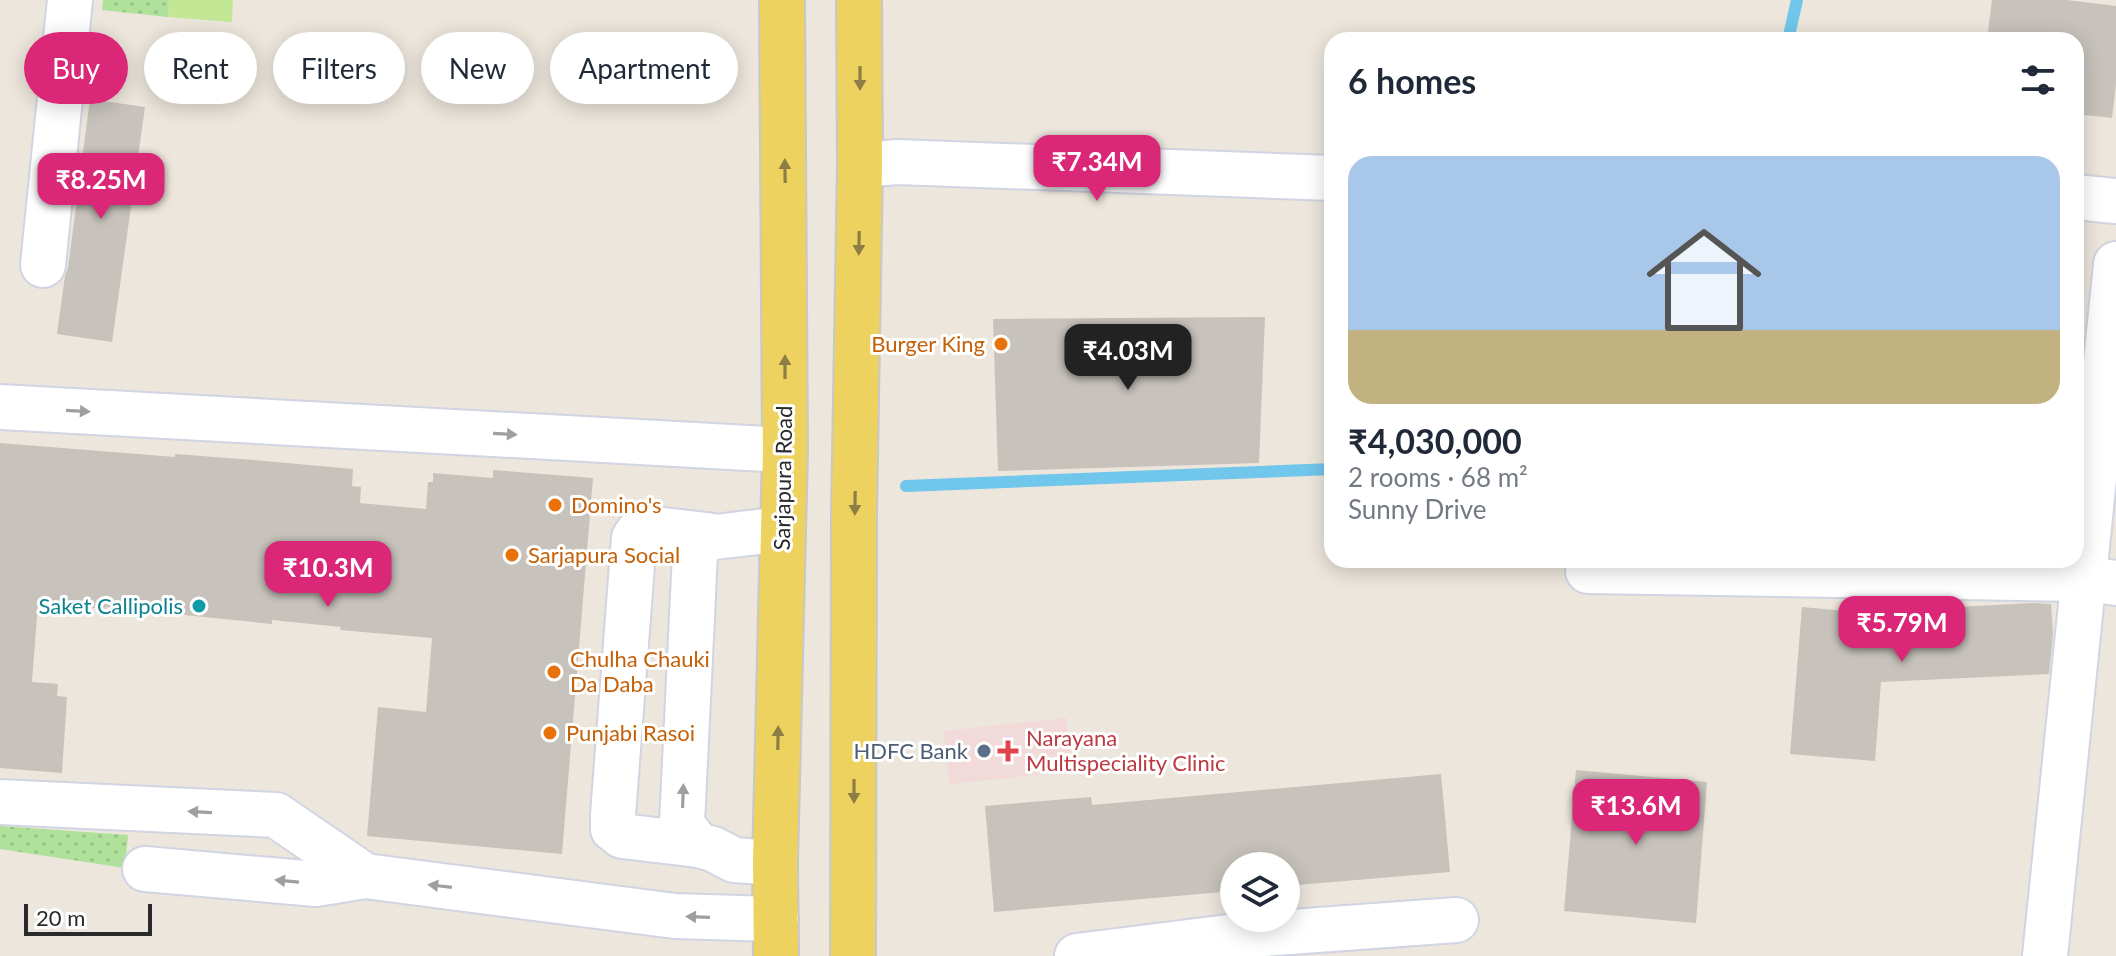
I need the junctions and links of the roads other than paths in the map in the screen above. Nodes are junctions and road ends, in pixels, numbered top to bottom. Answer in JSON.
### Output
{"nodes":[{"id":1,"x":70,"y":0,"type":"edge"},
{"id":2,"x":782,"y":0,"type":"edge"},
{"id":3,"x":859,"y":0,"type":"edge"},
{"id":4,"x":860,"y":165,"type":"junction"},
{"id":5,"x":1324,"y":178,"type":"edge"},
{"id":6,"x":2084,"y":198,"type":"edge"},
{"id":7,"x":2116,"y":201,"type":"edge"},
{"id":8,"x":2116,"y":264,"type":"edge"},
{"id":9,"x":43,"y":265,"type":"dead end"},
{"id":10,"x":267,"y":394,"type":"dead end"},
{"id":11,"x":0,"y":407,"type":"edge"},
{"id":12,"x":455,"y":432,"type":"junction"},
{"id":13,"x":785,"y":450,"type":"junction"},
{"id":14,"x":783,"y":529,"type":"junction"},
{"id":15,"x":706,"y":535,"type":"junction"},
{"id":16,"x":1588,"y":571,"type":"dead end"},
{"id":17,"x":2099,"y":581,"type":"edge"},
{"id":18,"x":0,"y":802,"type":"edge"},
{"id":19,"x":698,"y":845,"type":"junction"},
{"id":20,"x":775,"y":863,"type":"junction"},
{"id":21,"x":145,"y":869,"type":"dead end"},
{"id":22,"x":365,"y":876,"type":"junction"},
{"id":23,"x":1456,"y":920,"type":"dead end"},
{"id":24,"x":776,"y":938,"type":"edge"},
{"id":25,"x":1237,"y":946,"type":"edge"},
{"id":26,"x":853,"y":956,"type":"edge"},
{"id":27,"x":1077,"y":956,"type":"edge"},
{"id":28,"x":2045,"y":956,"type":"edge"}],
"edges":[{"from":1,"to":9,"type":"street"},
{"from":13,"to":2,"type":"main road","name":"Sarjapura Road","one_way":true},
{"from":3,"to":4,"type":"main road","one_way":true},
{"from":4,"to":5,"type":"street"},
{"from":4,"to":26,"type":"main road","one_way":true},
{"from":6,"to":7,"type":"street"},
{"from":8,"to":17,"type":"street"},
{"from":10,"to":12,"type":"street"},
{"from":11,"to":12,"type":"street","one_way":true},
{"from":12,"to":13,"type":"street","one_way":true},
{"from":13,"to":14,"type":"main road","name":"Sarjapura Road"},
{"from":14,"to":15,"type":"street"},
{"from":20,"to":14,"type":"main road","name":"Sarjapura Road","one_way":true},
{"from":19,"to":15,"type":"street","one_way":true},
{"from":15,"to":19,"type":"street"},
{"from":16,"to":17,"type":"street"},
{"from":17,"to":28,"type":"street"},
{"from":22,"to":18,"type":"street","one_way":true},
{"from":19,"to":20,"type":"street"},
{"from":20,"to":24,"type":"main road","name":"Sarjapura Road"},
{"from":22,"to":21,"type":"street","one_way":true},
{"from":24,"to":22,"type":"street","one_way":true},
{"from":23,"to":25,"type":"street"},
{"from":25,"to":27,"type":"street"}]}
